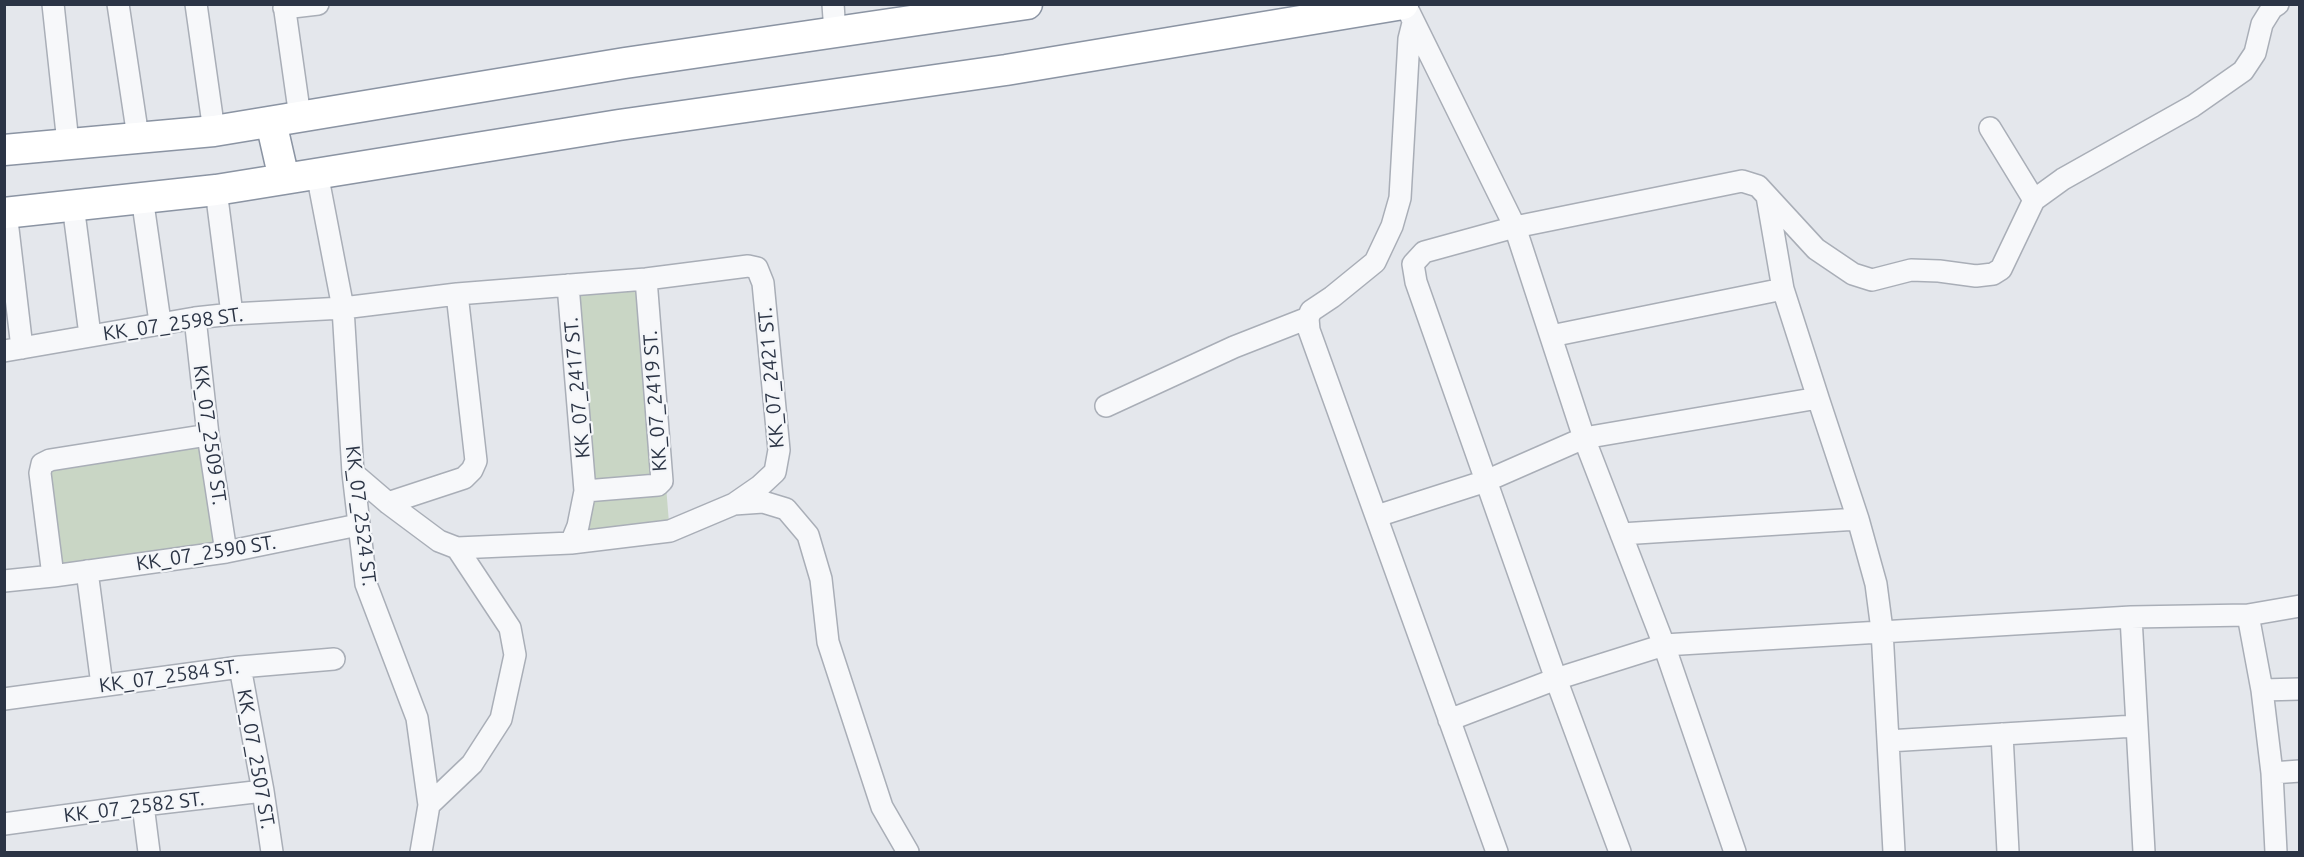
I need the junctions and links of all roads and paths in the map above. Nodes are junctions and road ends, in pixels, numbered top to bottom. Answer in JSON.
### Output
{"nodes":[{"id":1,"x":53,"y":4,"type":"edge"},
{"id":2,"x":118,"y":4,"type":"edge"},
{"id":3,"x":196,"y":4,"type":"edge"},
{"id":4,"x":318,"y":4,"type":"edge"},
{"id":5,"x":1027,"y":4,"type":"edge"},
{"id":6,"x":2278,"y":4,"type":"edge"},
{"id":7,"x":284,"y":7,"type":"edge"},
{"id":8,"x":1407,"y":11,"type":"edge"},
{"id":9,"x":834,"y":19,"type":"edge"},
{"id":10,"x":300,"y":117,"type":"junction"},
{"id":11,"x":271,"y":122,"type":"junction"},
{"id":12,"x":1990,"y":128,"type":"dead end"},
{"id":13,"x":214,"y":131,"type":"junction"},
{"id":14,"x":138,"y":137,"type":"junction"},
{"id":15,"x":68,"y":143,"type":"junction"},
{"id":16,"x":4,"y":150,"type":"edge"},
{"id":17,"x":317,"y":173,"type":"junction"},
{"id":18,"x":284,"y":178,"type":"junction"},
{"id":19,"x":216,"y":190,"type":"junction"},
{"id":20,"x":1767,"y":196,"type":"junction"},
{"id":21,"x":142,"y":197,"type":"junction"},
{"id":22,"x":2034,"y":200,"type":"junction"},
{"id":23,"x":73,"y":205,"type":"junction"},
{"id":24,"x":5,"y":213,"type":"edge"},
{"id":25,"x":1515,"y":227,"type":"junction"},
{"id":26,"x":757,"y":268,"type":"joint"},
{"id":27,"x":646,"y":279,"type":"junction"},
{"id":28,"x":568,"y":285,"type":"junction"},
{"id":29,"x":1783,"y":289,"type":"junction"},
{"id":30,"x":457,"y":294,"type":"junction"},
{"id":31,"x":343,"y":309,"type":"junction"},
{"id":32,"x":232,"y":314,"type":"junction"},
{"id":33,"x":195,"y":318,"type":"junction"},
{"id":34,"x":1308,"y":318,"type":"junction"},
{"id":35,"x":160,"y":322,"type":"junction"},
{"id":36,"x":90,"y":335,"type":"junction"},
{"id":37,"x":1551,"y":336,"type":"junction"},
{"id":38,"x":13,"y":349,"type":"edge"},
{"id":39,"x":1818,"y":398,"type":"junction"},
{"id":40,"x":1106,"y":406,"type":"dead end"},
{"id":41,"x":208,"y":435,"type":"junction"},
{"id":42,"x":1584,"y":438,"type":"junction"},
{"id":43,"x":353,"y":473,"type":"junction"},
{"id":44,"x":1486,"y":481,"type":"junction"},
{"id":45,"x":585,"y":491,"type":"junction"},
{"id":46,"x":388,"y":503,"type":"junction"},
{"id":47,"x":734,"y":504,"type":"junction"},
{"id":48,"x":1377,"y":516,"type":"junction"},
{"id":49,"x":1858,"y":519,"type":"junction"},
{"id":50,"x":358,"y":525,"type":"junction"},
{"id":51,"x":1622,"y":534,"type":"junction"},
{"id":52,"x":571,"y":543,"type":"junction"},
{"id":53,"x":457,"y":548,"type":"junction"},
{"id":54,"x":226,"y":552,"type":"junction"},
{"id":55,"x":87,"y":571,"type":"junction"},
{"id":56,"x":53,"y":576,"type":"junction"},
{"id":57,"x":4,"y":581,"type":"edge"},
{"id":58,"x":2300,"y":606,"type":"edge"},
{"id":59,"x":2248,"y":615,"type":"junction"},
{"id":60,"x":2131,"y":617,"type":"junction"},
{"id":61,"x":1882,"y":630,"type":"junction"},
{"id":62,"x":1664,"y":645,"type":"junction"},
{"id":63,"x":334,"y":659,"type":"dead end"},
{"id":64,"x":240,"y":667,"type":"junction"},
{"id":65,"x":1556,"y":679,"type":"junction"},
{"id":66,"x":102,"y":685,"type":"junction"},
{"id":67,"x":2300,"y":689,"type":"edge"},
{"id":68,"x":2262,"y":690,"type":"junction"},
{"id":69,"x":4,"y":699,"type":"edge"},
{"id":70,"x":1449,"y":720,"type":"junction"},
{"id":71,"x":2136,"y":726,"type":"junction"},
{"id":72,"x":2002,"y":734,"type":"junction"},
{"id":73,"x":1888,"y":741,"type":"junction"},
{"id":74,"x":2300,"y":771,"type":"edge"},
{"id":75,"x":2272,"y":772,"type":"junction"},
{"id":76,"x":263,"y":791,"type":"junction"},
{"id":77,"x":143,"y":805,"type":"junction"},
{"id":78,"x":429,"y":805,"type":"junction"},
{"id":79,"x":4,"y":824,"type":"edge"},
{"id":80,"x":149,"y":852,"type":"edge"},
{"id":81,"x":272,"y":852,"type":"edge"},
{"id":82,"x":421,"y":852,"type":"edge"},
{"id":83,"x":908,"y":852,"type":"edge"},
{"id":84,"x":1497,"y":852,"type":"edge"},
{"id":85,"x":1620,"y":852,"type":"edge"},
{"id":86,"x":1735,"y":852,"type":"edge"},
{"id":87,"x":1894,"y":852,"type":"edge"},
{"id":88,"x":2008,"y":852,"type":"edge"},
{"id":89,"x":2144,"y":852,"type":"edge"},
{"id":90,"x":2276,"y":852,"type":"edge"}],
"edges":[{"from":1,"to":15,"type":"street"},
{"from":2,"to":14,"type":"street"},
{"from":3,"to":13,"type":"street"},
{"from":4,"to":7,"type":"street"},
{"from":5,"to":9,"type":"highway"},
{"from":6,"to":22,"type":"street"},
{"from":7,"to":10,"type":"street"},
{"from":8,"to":17,"type":"highway"},
{"from":8,"to":25,"type":"street"},
{"from":8,"to":34,"type":"street"},
{"from":9,"to":10,"type":"highway"},
{"from":10,"to":11,"type":"highway"},
{"from":11,"to":13,"type":"highway"},
{"from":11,"to":18,"type":"highway"},
{"from":12,"to":22,"type":"street"},
{"from":13,"to":14,"type":"highway"},
{"from":14,"to":15,"type":"highway"},
{"from":15,"to":16,"type":"highway"},
{"from":17,"to":18,"type":"highway"},
{"from":17,"to":31,"type":"street","name":"KK_07_2524 ST."},
{"from":18,"to":19,"type":"highway"},
{"from":19,"to":21,"type":"highway"},
{"from":19,"to":32,"type":"street"},
{"from":20,"to":22,"type":"street"},
{"from":20,"to":25,"type":"street"},
{"from":20,"to":29,"type":"street"},
{"from":21,"to":23,"type":"highway"},
{"from":21,"to":35,"type":"street"},
{"from":23,"to":24,"type":"highway"},
{"from":23,"to":36,"type":"street"},
{"from":24,"to":38,"type":"street"},
{"from":25,"to":37,"type":"street"},
{"from":25,"to":44,"type":"street"},
{"from":26,"to":27,"type":"street","name":"KK_07_2598 ST."},
{"from":26,"to":47,"type":"street","name":"KK_07_2421 ST."},
{"from":27,"to":28,"type":"street","name":"KK_07_2598 ST."},
{"from":27,"to":45,"type":"street","name":"KK_07_2419 ST."},
{"from":28,"to":30,"type":"street","name":"KK_07_2598 ST."},
{"from":28,"to":45,"type":"street","name":"KK_07_2417 ST."},
{"from":29,"to":37,"type":"street"},
{"from":29,"to":39,"type":"street"},
{"from":30,"to":31,"type":"street","name":"KK_07_2598 ST."},
{"from":30,"to":46,"type":"street"},
{"from":31,"to":32,"type":"street","name":"KK_07_2598 ST."},
{"from":31,"to":43,"type":"street","name":"KK_07_2524 ST."},
{"from":32,"to":33,"type":"street","name":"KK_07_2598 ST."},
{"from":33,"to":35,"type":"street","name":"KK_07_2598 ST."},
{"from":33,"to":41,"type":"street","name":"KK_07_2509 ST."},
{"from":34,"to":40,"type":"street"},
{"from":34,"to":48,"type":"street"},
{"from":35,"to":36,"type":"street","name":"KK_07_2598 ST."},
{"from":36,"to":38,"type":"street","name":"KK_07_2598 ST."},
{"from":37,"to":42,"type":"street"},
{"from":39,"to":42,"type":"street"},
{"from":39,"to":49,"type":"street"},
{"from":41,"to":54,"type":"street","name":"KK_07_2509 ST."},
{"from":41,"to":56,"type":"street"},
{"from":42,"to":44,"type":"street"},
{"from":42,"to":51,"type":"street"},
{"from":43,"to":46,"type":"street"},
{"from":43,"to":50,"type":"street","name":"KK_07_2524 ST."},
{"from":44,"to":48,"type":"street"},
{"from":44,"to":65,"type":"street"},
{"from":45,"to":52,"type":"street","name":"KK_07_2417 ST."},
{"from":46,"to":53,"type":"street"},
{"from":47,"to":52,"type":"street"},
{"from":47,"to":83,"type":"street"},
{"from":48,"to":70,"type":"street"},
{"from":49,"to":51,"type":"street"},
{"from":49,"to":61,"type":"street"},
{"from":50,"to":54,"type":"street","name":"KK_07_2590 ST."},
{"from":50,"to":78,"type":"street","name":"KK_07_2524 ST."},
{"from":51,"to":62,"type":"street"},
{"from":52,"to":53,"type":"street"},
{"from":53,"to":78,"type":"street"},
{"from":54,"to":55,"type":"street","name":"KK_07_2590 ST."},
{"from":55,"to":56,"type":"street","name":"KK_07_2590 ST."},
{"from":55,"to":66,"type":"street"},
{"from":56,"to":57,"type":"street","name":"KK_07_2590 ST."},
{"from":58,"to":59,"type":"street"},
{"from":59,"to":60,"type":"street"},
{"from":59,"to":68,"type":"street"},
{"from":60,"to":61,"type":"street"},
{"from":60,"to":71,"type":"street"},
{"from":61,"to":62,"type":"street"},
{"from":61,"to":73,"type":"street"},
{"from":62,"to":65,"type":"street"},
{"from":62,"to":86,"type":"street"},
{"from":63,"to":64,"type":"street","name":"KK_07_2584 ST."},
{"from":64,"to":66,"type":"street","name":"KK_07_2584 ST."},
{"from":64,"to":76,"type":"street","name":"KK_07_2507 ST."},
{"from":65,"to":70,"type":"street"},
{"from":65,"to":85,"type":"street"},
{"from":66,"to":69,"type":"street","name":"KK_07_2584 ST."},
{"from":67,"to":68,"type":"street"},
{"from":68,"to":75,"type":"street"},
{"from":70,"to":84,"type":"street"},
{"from":71,"to":72,"type":"street"},
{"from":71,"to":89,"type":"street"},
{"from":72,"to":73,"type":"street"},
{"from":72,"to":88,"type":"street"},
{"from":73,"to":87,"type":"street"},
{"from":74,"to":75,"type":"street"},
{"from":75,"to":90,"type":"street"},
{"from":76,"to":77,"type":"street","name":"KK_07_2582 ST."},
{"from":76,"to":81,"type":"street","name":"KK_07_2507 ST."},
{"from":77,"to":79,"type":"street","name":"KK_07_2582 ST."},
{"from":77,"to":80,"type":"street"},
{"from":78,"to":82,"type":"street","name":"KK_07_2524 ST."}]}
